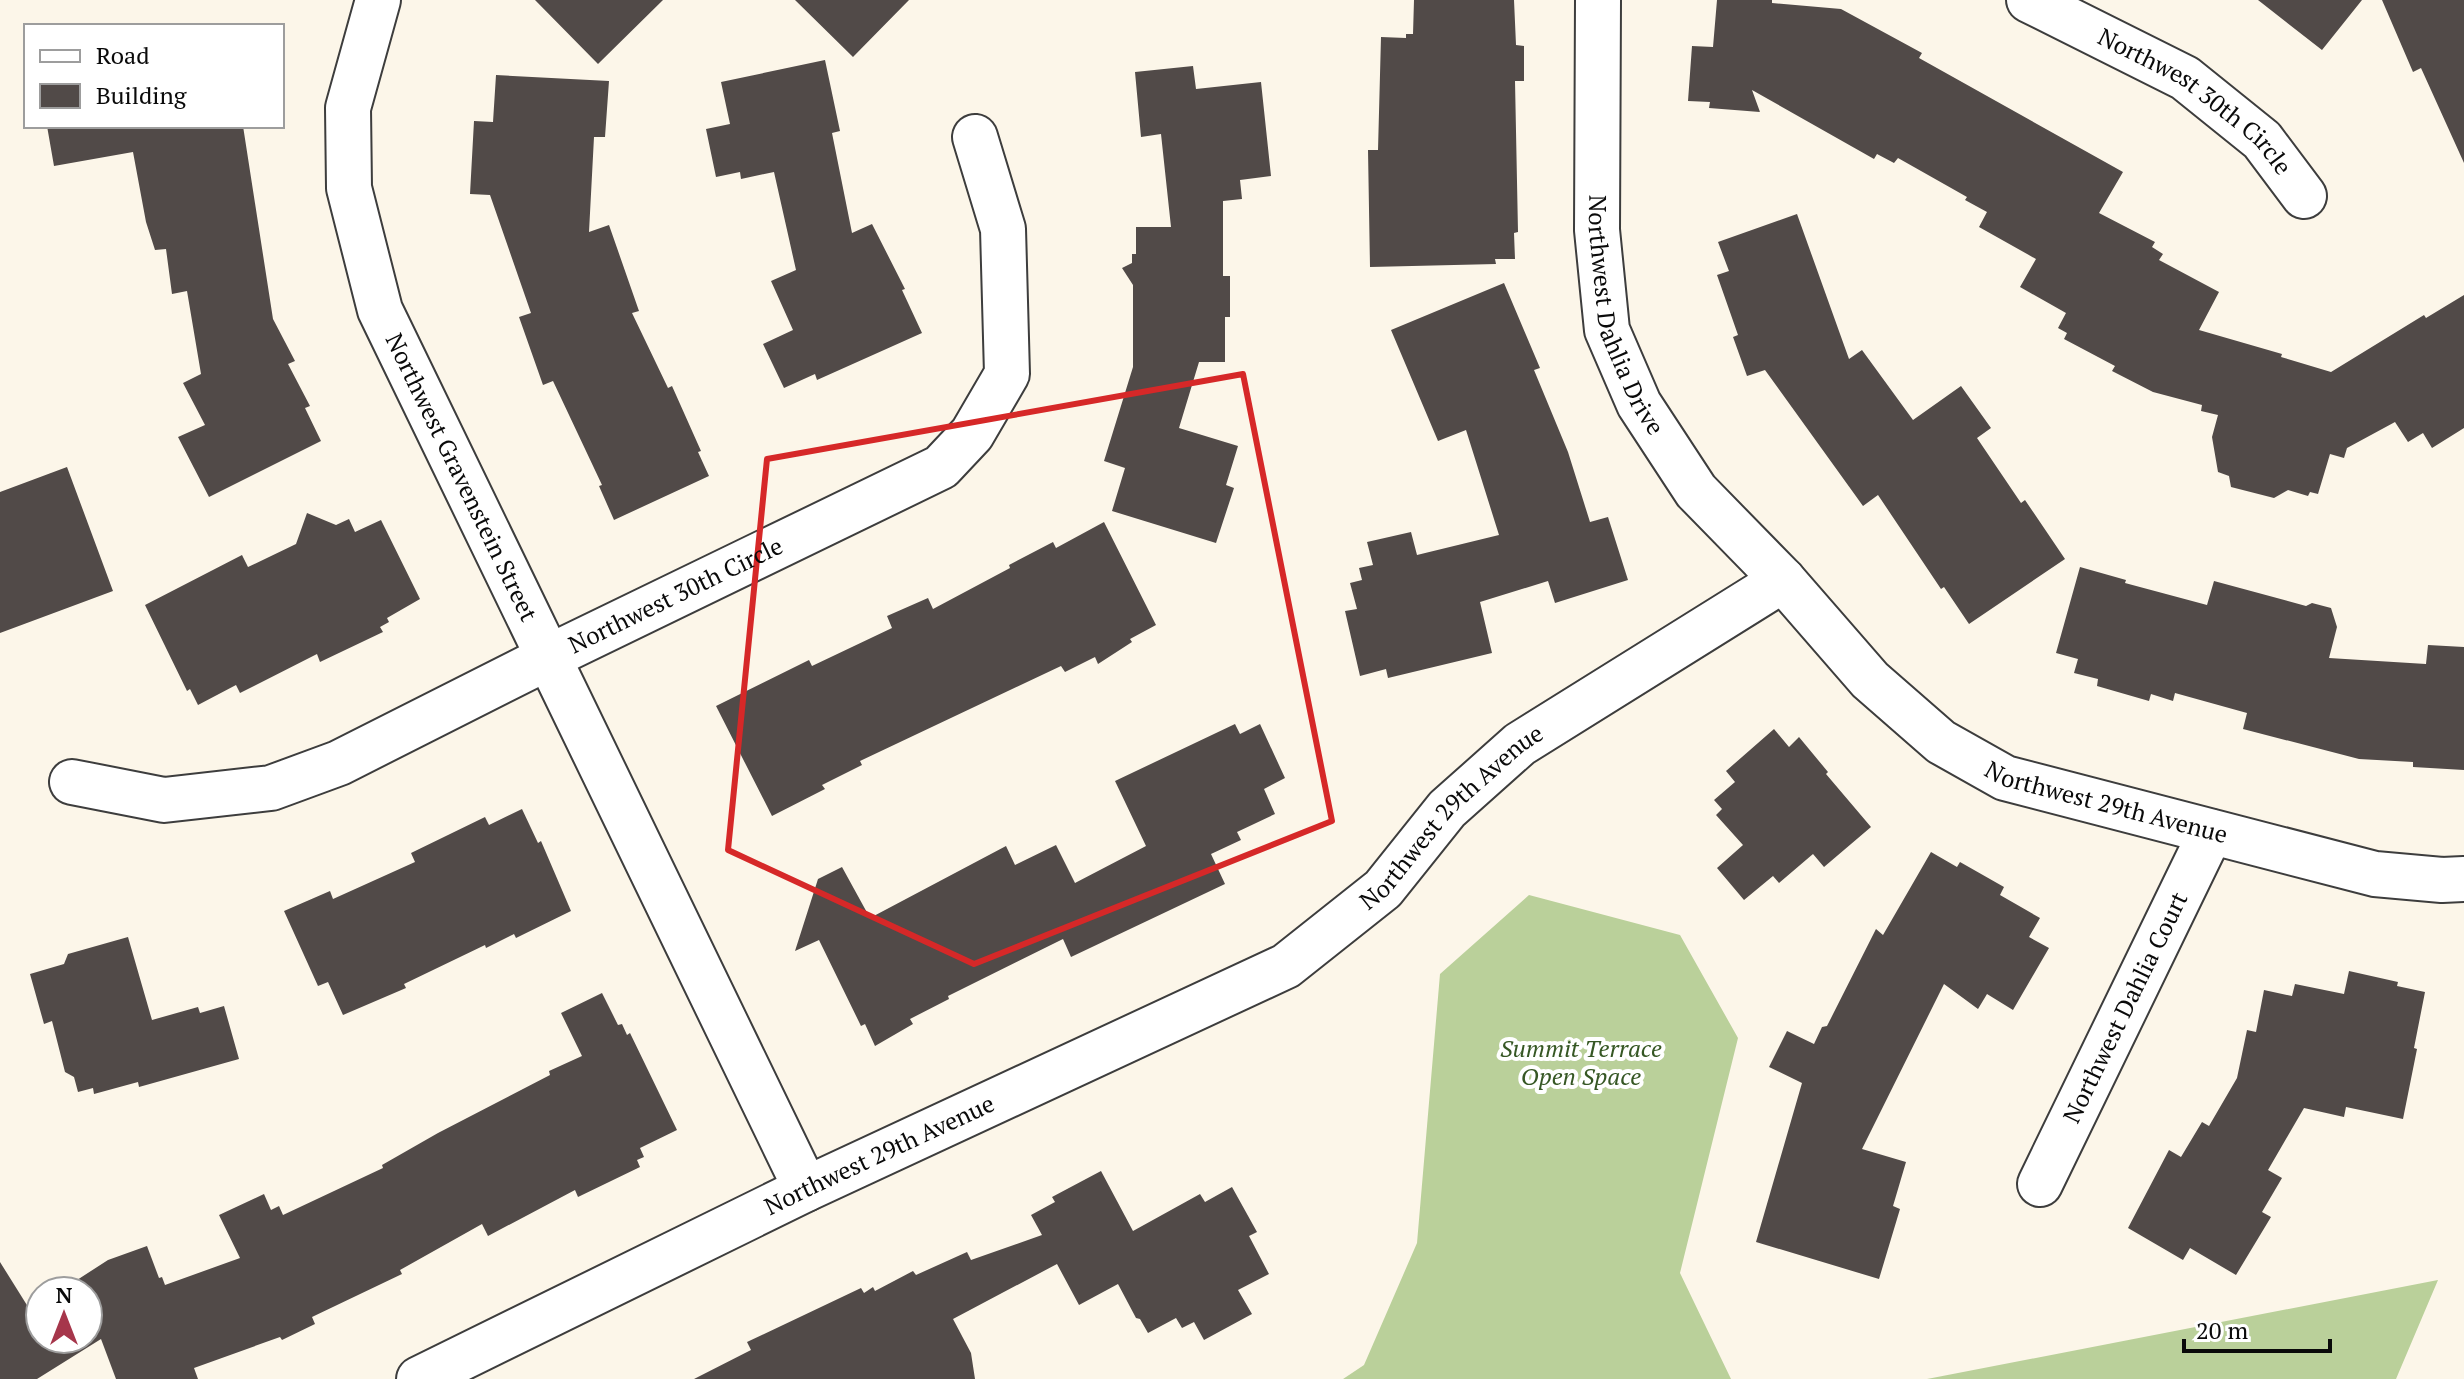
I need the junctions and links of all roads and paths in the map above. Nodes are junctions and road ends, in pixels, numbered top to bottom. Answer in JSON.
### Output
{"nodes":[{"id":1,"x":378,"y":0,"type":"edge"},
{"id":2,"x":1598,"y":0,"type":"edge"},
{"id":3,"x":2029,"y":0,"type":"edge"},
{"id":4,"x":975,"y":137,"type":"dead end"},
{"id":5,"x":2304,"y":196,"type":"dead end"},
{"id":6,"x":1783,"y":580,"type":"junction"},
{"id":7,"x":547,"y":658,"type":"junction"},
{"id":8,"x":72,"y":782,"type":"dead end"},
{"id":9,"x":2211,"y":832,"type":"junction"},
{"id":10,"x":2464,"y":879,"type":"edge"},
{"id":11,"x":2040,"y":1184,"type":"dead end"},
{"id":12,"x":806,"y":1189,"type":"junction"},
{"id":13,"x":419,"y":1379,"type":"edge"}],
"edges":[{"from":1,"to":7,"type":"street","name":"Northwest Gravenstein Street"},
{"from":2,"to":6,"type":"street","name":"Northwest Dahlia Drive"},
{"from":3,"to":5,"type":"street","name":"Northwest 30th Circle"},
{"from":4,"to":7,"type":"street","name":"Northwest 30th Circle"},
{"from":6,"to":9,"type":"street","name":"Northwest 29th Avenue"},
{"from":6,"to":12,"type":"street","name":"Northwest 29th Avenue"},
{"from":7,"to":8,"type":"street","name":"Northwest 30th Circle"},
{"from":7,"to":12,"type":"street","name":"Northwest Gravenstein Street"},
{"from":9,"to":10,"type":"street","name":"Northwest 29th Avenue"},
{"from":9,"to":11,"type":"street","name":"Northwest Dahlia Court"},
{"from":12,"to":13,"type":"street","name":"Northwest 29th Avenue"}]}
